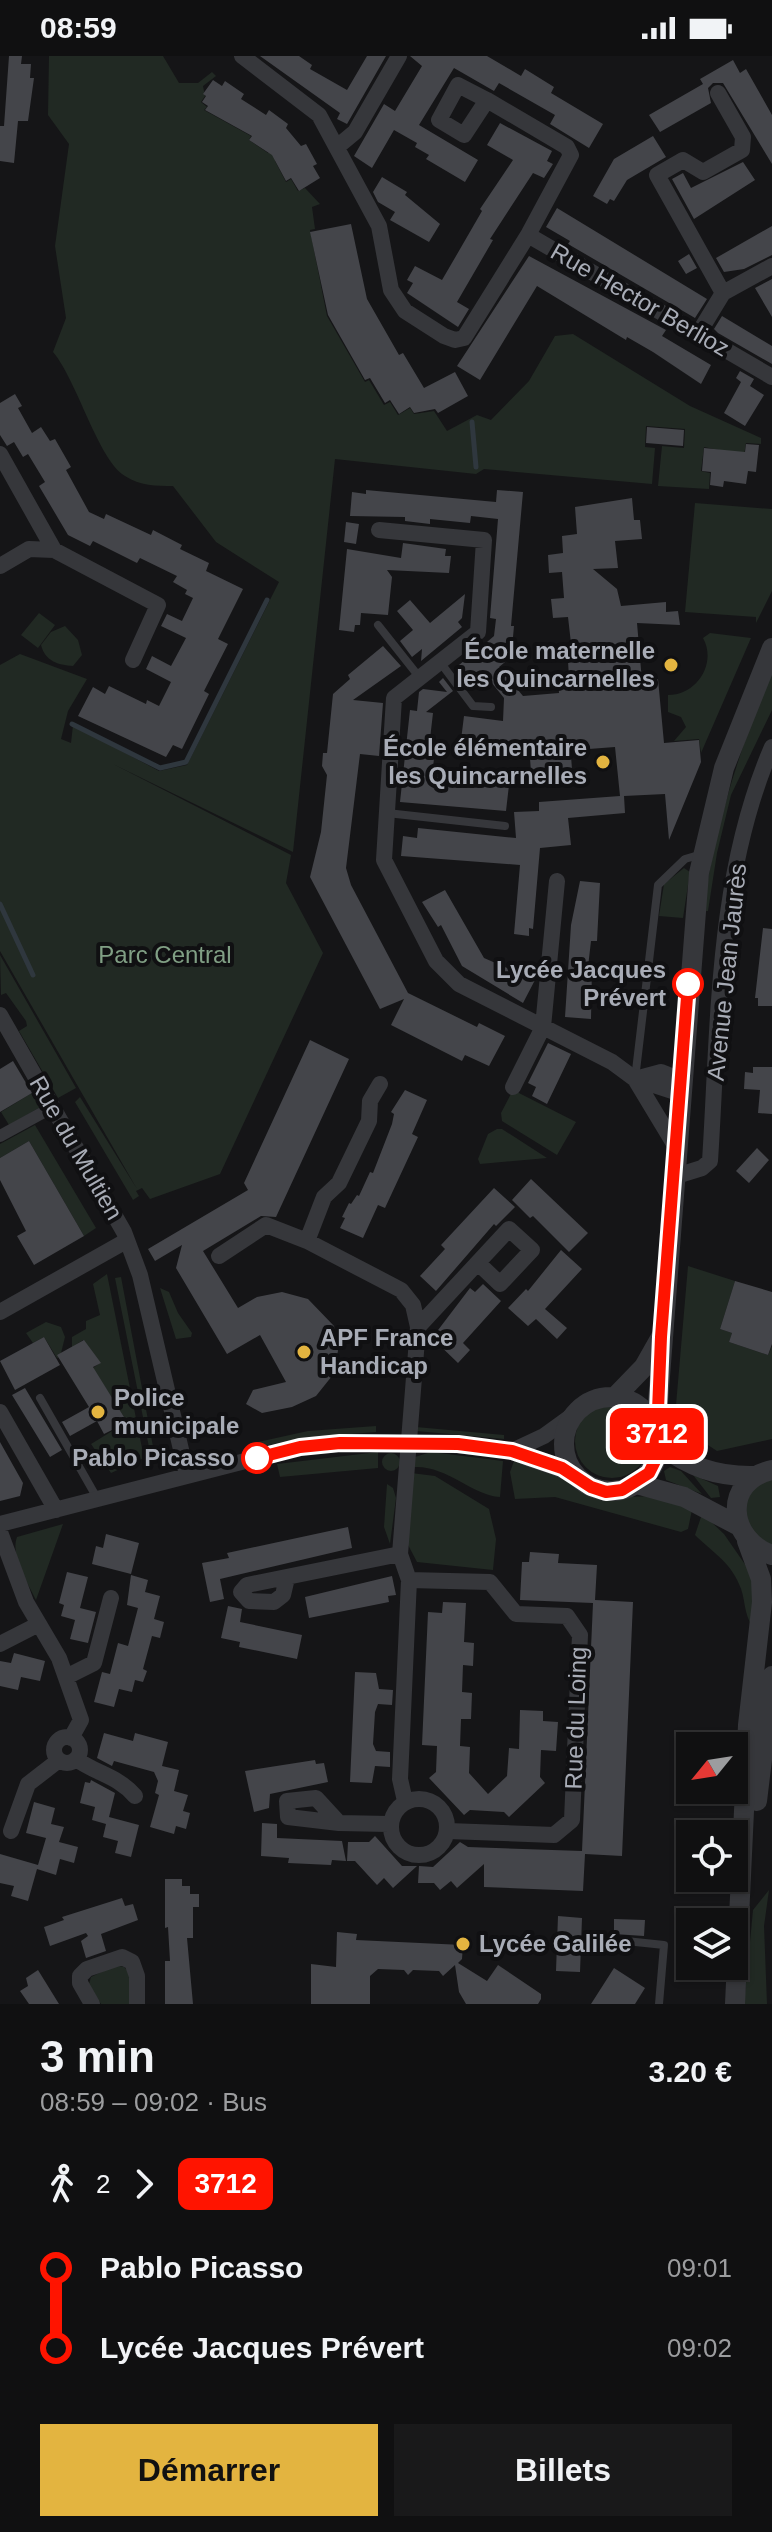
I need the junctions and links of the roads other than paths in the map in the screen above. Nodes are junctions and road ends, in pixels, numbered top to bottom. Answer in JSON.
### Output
{"nodes":[{"id":1,"x":242,"y":56,"type":"edge"},
{"id":2,"x":399,"y":56,"type":"edge"},
{"id":3,"x":718,"y":93,"type":"dead end"},
{"id":4,"x":487,"y":100,"type":"dead end"},
{"id":5,"x":337,"y":147,"type":"junction"},
{"id":6,"x":528,"y":235,"type":"junction"},
{"id":7,"x":771,"y":268,"type":"edge"},
{"id":8,"x":723,"y":293,"type":"junction"},
{"id":9,"x":698,"y":334,"type":"junction"},
{"id":10,"x":772,"y":377,"type":"edge"},
{"id":11,"x":0,"y":454,"type":"edge"},
{"id":12,"x":379,"y":530,"type":"dead end"},
{"id":13,"x":54,"y":550,"type":"junction"},
{"id":14,"x":0,"y":566,"type":"edge"},
{"id":15,"x":378,"y":625,"type":"dead end"},
{"id":16,"x":772,"y":648,"type":"edge"},
{"id":17,"x":133,"y":660,"type":"dead end"},
{"id":18,"x":440,"y":662,"type":"junction"},
{"id":19,"x":420,"y":678,"type":"junction"},
{"id":20,"x":491,"y":707,"type":"dead end"},
{"id":21,"x":772,"y":747,"type":"edge"},
{"id":22,"x":387,"y":813,"type":"junction"},
{"id":23,"x":505,"y":826,"type":"dead end"},
{"id":24,"x":703,"y":854,"type":"junction"},
{"id":25,"x":557,"y":881,"type":"dead end"},
{"id":26,"x":0,"y":1015,"type":"edge"},
{"id":27,"x":543,"y":1027,"type":"junction"},
{"id":28,"x":635,"y":1079,"type":"junction"},
{"id":29,"x":380,"y":1084,"type":"dead end"},
{"id":30,"x":513,"y":1087,"type":"dead end"},
{"id":31,"x":681,"y":1087,"type":"junction"},
{"id":32,"x":53,"y":1107,"type":"junction"},
{"id":33,"x":0,"y":1136,"type":"edge"},
{"id":34,"x":676,"y":1147,"type":"junction"},
{"id":35,"x":673,"y":1177,"type":"junction"},
{"id":36,"x":126,"y":1241,"type":"junction"},
{"id":37,"x":307,"y":1241,"type":"junction"},
{"id":38,"x":219,"y":1256,"type":"dead end"},
{"id":39,"x":478,"y":1263,"type":"dead end"},
{"id":40,"x":0,"y":1312,"type":"edge"},
{"id":41,"x":418,"y":1327,"type":"junction"},
{"id":42,"x":661,"y":1337,"type":"junction"},
{"id":43,"x":615,"y":1397,"type":"junction"},
{"id":44,"x":40,"y":1398,"type":"dead end"},
{"id":45,"x":0,"y":1412,"type":"edge"},
{"id":46,"x":573,"y":1415,"type":"junction"},
{"id":47,"x":657,"y":1436,"type":"junction"},
{"id":48,"x":408,"y":1442,"type":"junction"},
{"id":49,"x":512,"y":1451,"type":"junction"},
{"id":50,"x":764,"y":1473,"type":"edge"},
{"id":51,"x":187,"y":1475,"type":"junction"},
{"id":52,"x":577,"y":1478,"type":"junction"},
{"id":53,"x":637,"y":1484,"type":"junction"},
{"id":54,"x":98,"y":1499,"type":"junction"},
{"id":55,"x":56,"y":1510,"type":"junction"},
{"id":56,"x":0,"y":1524,"type":"edge"},
{"id":57,"x":0,"y":1532,"type":"edge"},
{"id":58,"x":743,"y":1534,"type":"junction"},
{"id":59,"x":400,"y":1554,"type":"junction"},
{"id":60,"x":772,"y":1555,"type":"edge"},
{"id":61,"x":287,"y":1578,"type":"dead end"},
{"id":62,"x":409,"y":1580,"type":"junction"},
{"id":63,"x":111,"y":1598,"type":"dead end"},
{"id":64,"x":39,"y":1624,"type":"junction"},
{"id":65,"x":0,"y":1644,"type":"edge"},
{"id":66,"x":772,"y":1676,"type":"edge"},
{"id":67,"x":66,"y":1677,"type":"junction"},
{"id":68,"x":67,"y":1759,"type":"junction"},
{"id":69,"x":135,"y":1796,"type":"dead end"},
{"id":70,"x":405,"y":1801,"type":"junction"},
{"id":71,"x":339,"y":1823,"type":"dead end"},
{"id":72,"x":389,"y":1824,"type":"junction"},
{"id":73,"x":11,"y":1831,"type":"dead end"},
{"id":74,"x":448,"y":1831,"type":"junction"},
{"id":75,"x":741,"y":1908,"type":"edge"},
{"id":76,"x":744,"y":1908,"type":"edge"},
{"id":77,"x":626,"y":1941,"type":"dead end"},
{"id":78,"x":737,"y":1980,"type":"edge"},
{"id":79,"x":92,"y":2004,"type":"edge"},
{"id":80,"x":137,"y":2004,"type":"edge"},
{"id":81,"x":659,"y":2004,"type":"edge"},
{"id":82,"x":735,"y":2004,"type":"edge"}],
"edges":[{"from":1,"to":5,"type":"street","name":"Rue Hector Berlioz"},
{"from":2,"to":5,"type":"street"},
{"from":3,"to":8,"type":"street"},
{"from":4,"to":6,"type":"street"},
{"from":5,"to":6,"type":"street","name":"Rue Hector Berlioz"},
{"from":6,"to":9,"type":"street","name":"Rue Hector Berlioz"},
{"from":7,"to":8,"type":"street"},
{"from":8,"to":9,"type":"street"},
{"from":9,"to":10,"type":"street","name":"Rue Hector Berlioz"},
{"from":11,"to":13,"type":"street"},
{"from":12,"to":18,"type":"street"},
{"from":13,"to":14,"type":"street"},
{"from":13,"to":17,"type":"street"},
{"from":15,"to":19,"type":"lane"},
{"from":16,"to":24,"type":"street","name":"Avenue Jean Jaurès"},
{"from":18,"to":19,"type":"street"},
{"from":18,"to":20,"type":"lane"},
{"from":19,"to":22,"type":"street"},
{"from":21,"to":35,"type":"street","name":"Avenue Jean Jaurès"},
{"from":22,"to":23,"type":"lane"},
{"from":22,"to":27,"type":"street"},
{"from":24,"to":28,"type":"lane"},
{"from":24,"to":31,"type":"street","name":"Avenue Jean Jaurès"},
{"from":25,"to":27,"type":"street"},
{"from":26,"to":32,"type":"street","name":"Rue du Multien"},
{"from":27,"to":28,"type":"street"},
{"from":27,"to":30,"type":"street"},
{"from":28,"to":31,"type":"street"},
{"from":28,"to":34,"type":"street"},
{"from":29,"to":37,"type":"street"},
{"from":31,"to":34,"type":"street","name":"Avenue Jean Jaurès"},
{"from":32,"to":33,"type":"street"},
{"from":32,"to":36,"type":"street","name":"Rue du Multien"},
{"from":34,"to":35,"type":"street","name":"Avenue Jean Jaurès"},
{"from":35,"to":42,"type":"street","name":"Avenue Jean Jaurès"},
{"from":36,"to":40,"type":"street","name":"Rue du Multien"},
{"from":36,"to":51,"type":"street","name":"Rue du Multien"},
{"from":37,"to":38,"type":"street"},
{"from":37,"to":41,"type":"street"},
{"from":39,"to":41,"type":"street"},
{"from":41,"to":48,"type":"street"},
{"from":42,"to":43,"type":"street","name":"Avenue Jean Jaurès"},
{"from":42,"to":47,"type":"street","name":"Avenue Jean Jaurès"},
{"from":43,"to":46,"type":"street"},
{"from":43,"to":47,"type":"street"},
{"from":44,"to":54,"type":"lane"},
{"from":45,"to":55,"type":"street"},
{"from":46,"to":49,"type":"street"},
{"from":46,"to":52,"type":"street"},
{"from":47,"to":50,"type":"street"},
{"from":47,"to":53,"type":"street"},
{"from":48,"to":49,"type":"street"},
{"from":48,"to":51,"type":"street"},
{"from":48,"to":59,"type":"street"},
{"from":49,"to":52,"type":"street"},
{"from":50,"to":58,"type":"street"},
{"from":51,"to":54,"type":"street"},
{"from":52,"to":53,"type":"street"},
{"from":53,"to":58,"type":"street"},
{"from":54,"to":55,"type":"street"},
{"from":55,"to":56,"type":"street"},
{"from":57,"to":64,"type":"street"},
{"from":58,"to":60,"type":"street"},
{"from":58,"to":75,"type":"street"},
{"from":59,"to":61,"type":"street"},
{"from":59,"to":62,"type":"street"},
{"from":62,"to":70,"type":"street"},
{"from":62,"to":74,"type":"street","name":"Rue du Loing"},
{"from":63,"to":67,"type":"street"},
{"from":64,"to":65,"type":"street"},
{"from":64,"to":67,"type":"street"},
{"from":66,"to":76,"type":"street"},
{"from":67,"to":68,"type":"street"},
{"from":68,"to":69,"type":"street"},
{"from":68,"to":73,"type":"street"},
{"from":70,"to":72,"type":"street"},
{"from":70,"to":74,"type":"street"},
{"from":71,"to":72,"type":"street"},
{"from":72,"to":74,"type":"street"},
{"from":77,"to":81,"type":"lane"},
{"from":78,"to":82,"type":"street"},
{"from":79,"to":80,"type":"street"}]}
